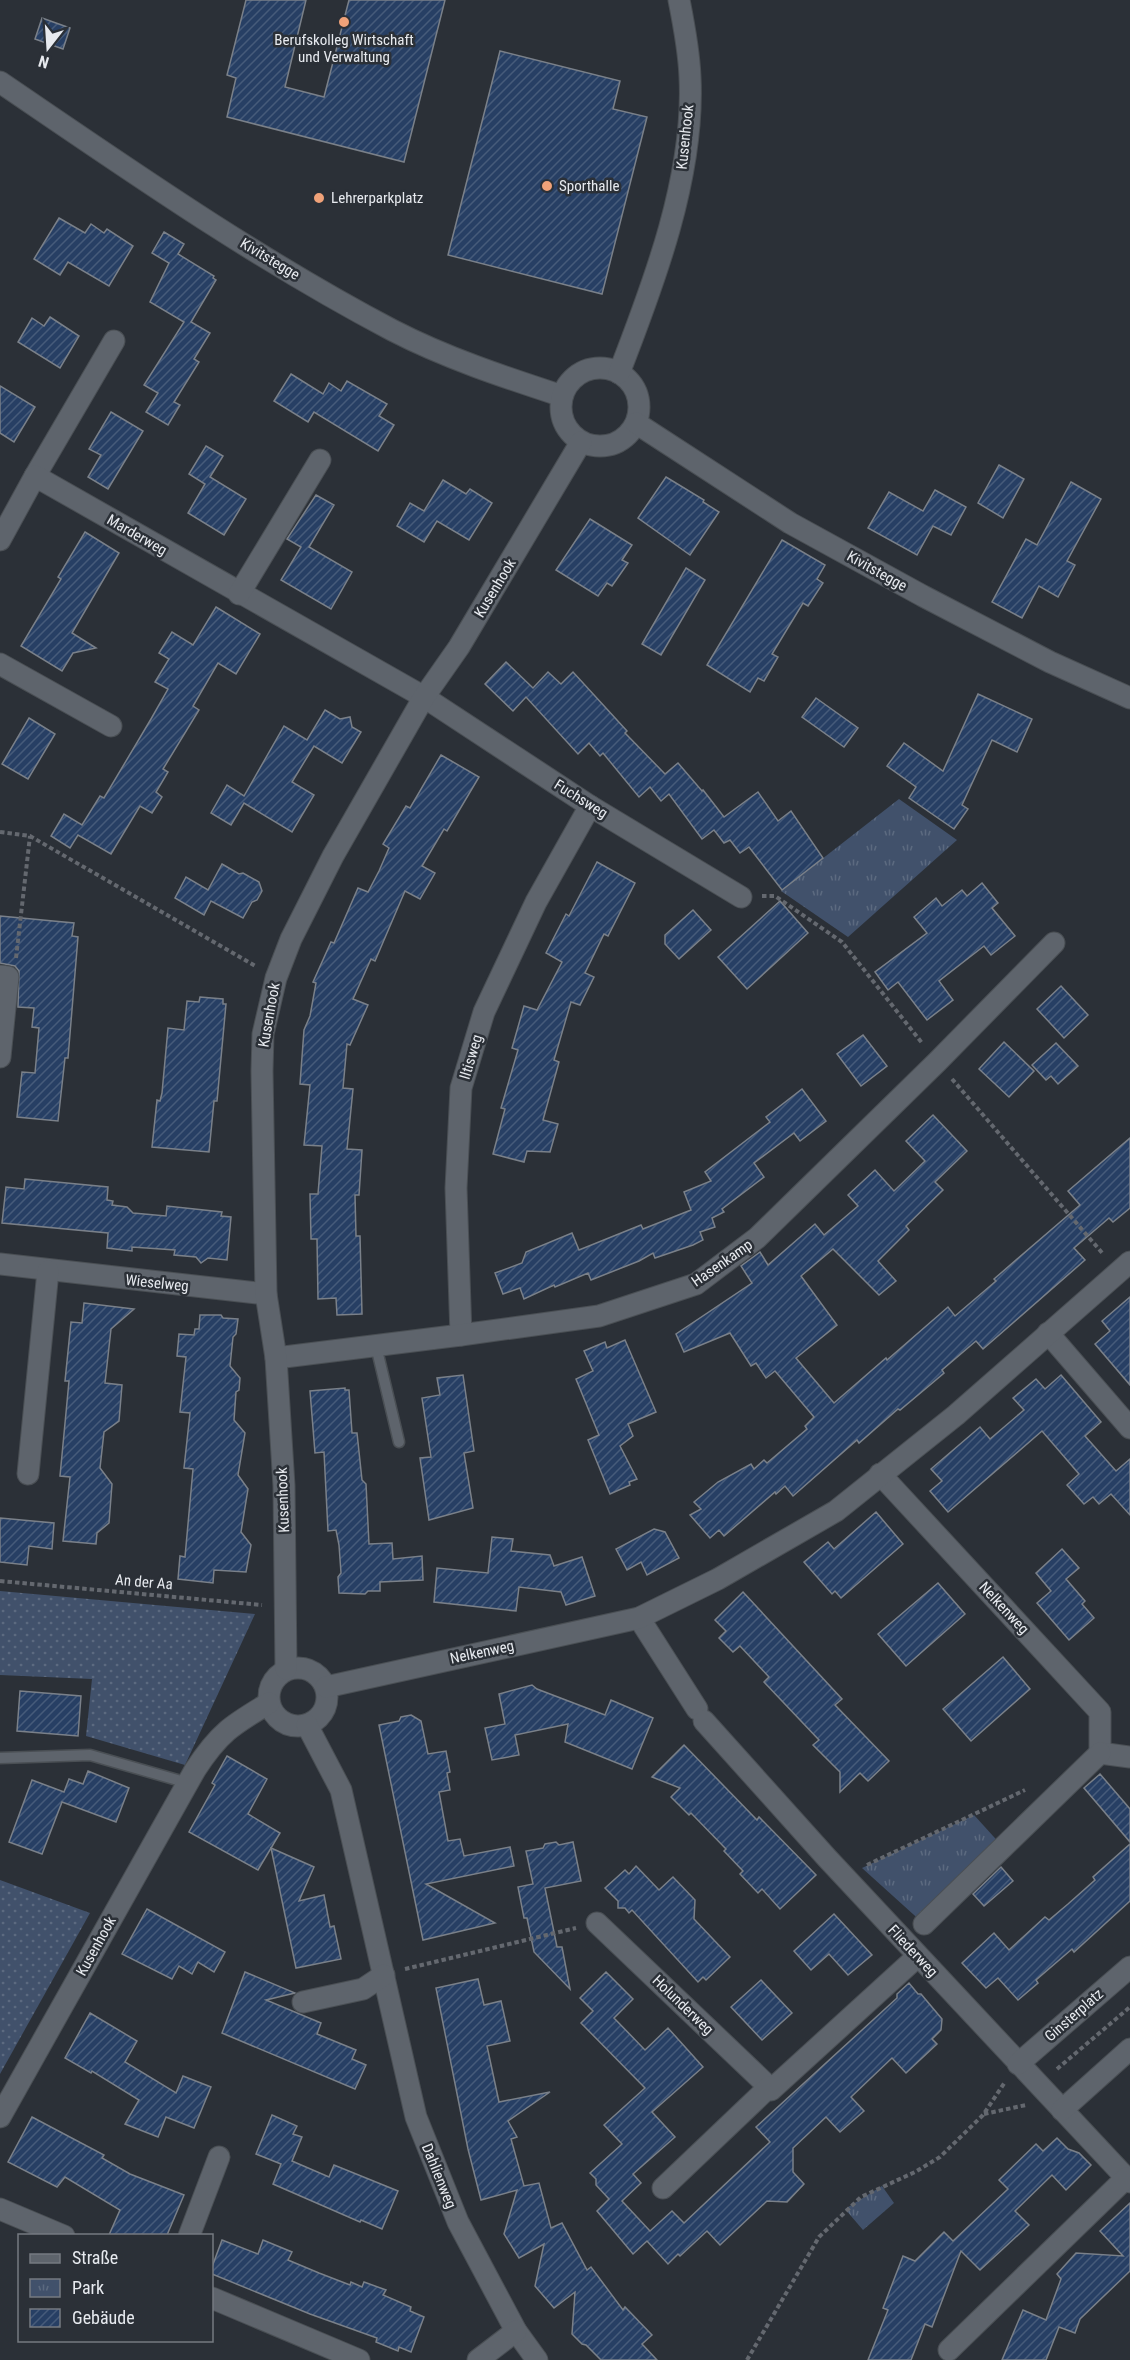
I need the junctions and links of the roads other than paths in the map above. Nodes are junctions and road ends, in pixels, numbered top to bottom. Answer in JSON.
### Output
{"nodes":[{"id":1,"x":679,"y":0,"type":"edge"},
{"id":2,"x":0,"y":82,"type":"edge"},
{"id":3,"x":114,"y":341,"type":"dead end"},
{"id":4,"x":619,"y":373,"type":"junction"},
{"id":5,"x":562,"y":396,"type":"junction"},
{"id":6,"x":636,"y":423,"type":"junction"},
{"id":7,"x":581,"y":442,"type":"junction"},
{"id":8,"x":320,"y":460,"type":"dead end"},
{"id":9,"x":35,"y":476,"type":"junction"},
{"id":10,"x":0,"y":540,"type":"edge"},
{"id":11,"x":239,"y":594,"type":"junction"},
{"id":12,"x":0,"y":664,"type":"edge"},
{"id":13,"x":424,"y":697,"type":"junction"},
{"id":14,"x":1130,"y":698,"type":"edge"},
{"id":15,"x":111,"y":726,"type":"dead end"},
{"id":16,"x":590,"y":806,"type":"junction"},
{"id":17,"x":741,"y":897,"type":"dead end"},
{"id":18,"x":1054,"y":943,"type":"dead end"},
{"id":19,"x":4,"y":977,"type":"edge"},
{"id":20,"x":0,"y":1057,"type":"edge"},
{"id":21,"x":1130,"y":1262,"type":"edge"},
{"id":22,"x":0,"y":1264,"type":"edge"},
{"id":23,"x":48,"y":1271,"type":"junction"},
{"id":24,"x":266,"y":1294,"type":"junction"},
{"id":25,"x":1048,"y":1333,"type":"junction"},
{"id":26,"x":461,"y":1335,"type":"junction"},
{"id":27,"x":376,"y":1346,"type":"junction"},
{"id":28,"x":276,"y":1358,"type":"junction"},
{"id":29,"x":1130,"y":1428,"type":"edge"},
{"id":30,"x":399,"y":1442,"type":"dead end"},
{"id":31,"x":28,"y":1474,"type":"dead end"},
{"id":32,"x":880,"y":1474,"type":"junction"},
{"id":33,"x":639,"y":1618,"type":"junction"},
{"id":34,"x":286,"y":1669,"type":"junction"},
{"id":35,"x":326,"y":1687,"type":"junction"},
{"id":36,"x":269,"y":1703,"type":"junction"},
{"id":37,"x":307,"y":1725,"type":"junction"},
{"id":38,"x":1100,"y":1754,"type":"junction"},
{"id":39,"x":1130,"y":1757,"type":"edge"},
{"id":40,"x":0,"y":1758,"type":"edge"},
{"id":41,"x":188,"y":1783,"type":"junction"},
{"id":42,"x":597,"y":1923,"type":"road end"},
{"id":43,"x":924,"y":1924,"type":"dead end"},
{"id":44,"x":918,"y":1956,"type":"junction"},
{"id":45,"x":1130,"y":1967,"type":"edge"},
{"id":46,"x":384,"y":1976,"type":"junction"},
{"id":47,"x":303,"y":2002,"type":"dead end"},
{"id":48,"x":1130,"y":2049,"type":"edge"},
{"id":49,"x":1018,"y":2064,"type":"junction"},
{"id":50,"x":769,"y":2087,"type":"junction"},
{"id":51,"x":1062,"y":2110,"type":"junction"},
{"id":52,"x":0,"y":2117,"type":"edge"},
{"id":53,"x":219,"y":2157,"type":"dead end"},
{"id":54,"x":1128,"y":2180,"type":"edge"},
{"id":55,"x":663,"y":2188,"type":"dead end"},
{"id":56,"x":0,"y":2209,"type":"edge"},
{"id":57,"x":62,"y":2234,"type":"edge"},
{"id":58,"x":189,"y":2234,"type":"edge"},
{"id":59,"x":213,"y":2298,"type":"edge"},
{"id":60,"x":516,"y":2331,"type":"junction"},
{"id":61,"x":949,"y":2350,"type":"dead end"},
{"id":62,"x":359,"y":2360,"type":"edge"},
{"id":63,"x":478,"y":2360,"type":"edge"},
{"id":64,"x":537,"y":2360,"type":"edge"}],
"edges":[{"from":1,"to":4,"type":"street","name":"Kusenhook"},
{"from":2,"to":5,"type":"street","name":"Kivitstegge"},
{"from":3,"to":9,"type":"street"},
{"from":4,"to":5,"type":"street"},
{"from":4,"to":6,"type":"street"},
{"from":5,"to":7,"type":"street"},
{"from":6,"to":7,"type":"street"},
{"from":6,"to":14,"type":"street","name":"Kivitstegge"},
{"from":7,"to":13,"type":"street","name":"Kusenhook"},
{"from":8,"to":11,"type":"street"},
{"from":9,"to":10,"type":"street"},
{"from":9,"to":11,"type":"street","name":"Marderweg"},
{"from":11,"to":13,"type":"street","name":"Marderweg"},
{"from":12,"to":15,"type":"street"},
{"from":13,"to":16,"type":"street","name":"Fuchsweg"},
{"from":13,"to":24,"type":"street","name":"Kusenhook"},
{"from":16,"to":17,"type":"street","name":"Fuchsweg"},
{"from":16,"to":26,"type":"street","name":"Iltisweg"},
{"from":18,"to":26,"type":"street","name":"Hasenkamp"},
{"from":19,"to":20,"type":"street"},
{"from":21,"to":25,"type":"street","name":"Nelkenweg"},
{"from":22,"to":23,"type":"street","name":"Wieselweg"},
{"from":23,"to":24,"type":"street","name":"Wieselweg"},
{"from":23,"to":31,"type":"street"},
{"from":24,"to":28,"type":"street","name":"Kusenhook"},
{"from":25,"to":29,"type":"street"},
{"from":25,"to":32,"type":"street","name":"Nelkenweg"},
{"from":26,"to":27,"type":"street","name":"Hasenkamp"},
{"from":27,"to":28,"type":"street","name":"Hasenkamp"},
{"from":27,"to":30,"type":"lane"},
{"from":28,"to":34,"type":"street","name":"Kusenhook"},
{"from":32,"to":33,"type":"street","name":"Nelkenweg"},
{"from":32,"to":38,"type":"street","name":"Nelkenweg"},
{"from":33,"to":35,"type":"street","name":"Nelkenweg"},
{"from":33,"to":44,"type":"street","name":"Fliederweg"},
{"from":34,"to":35,"type":"street"},
{"from":34,"to":36,"type":"street"},
{"from":35,"to":37,"type":"street"},
{"from":36,"to":37,"type":"street"},
{"from":36,"to":41,"type":"street","name":"Kusenhook"},
{"from":37,"to":46,"type":"street","name":"Dahlienweg"},
{"from":38,"to":39,"type":"street"},
{"from":38,"to":43,"type":"street","name":"Fliederweg"},
{"from":40,"to":41,"type":"lane"},
{"from":41,"to":52,"type":"street","name":"Kusenhook"},
{"from":42,"to":50,"type":"street","name":"Holunderweg"},
{"from":44,"to":49,"type":"street","name":"Fliederweg"},
{"from":44,"to":50,"type":"street"},
{"from":45,"to":49,"type":"street","name":"Ginsterplatz"},
{"from":46,"to":47,"type":"street"},
{"from":46,"to":60,"type":"street","name":"Dahlienweg"},
{"from":48,"to":51,"type":"street"},
{"from":49,"to":51,"type":"street","name":"Fliederweg"},
{"from":50,"to":55,"type":"street"},
{"from":51,"to":54,"type":"street","name":"Fliederweg"},
{"from":53,"to":58,"type":"street"},
{"from":54,"to":61,"type":"street","name":"Fliederweg"},
{"from":56,"to":57,"type":"street"},
{"from":59,"to":62,"type":"street"},
{"from":60,"to":63,"type":"street"},
{"from":60,"to":64,"type":"street","name":"Dahlienweg"}]}
